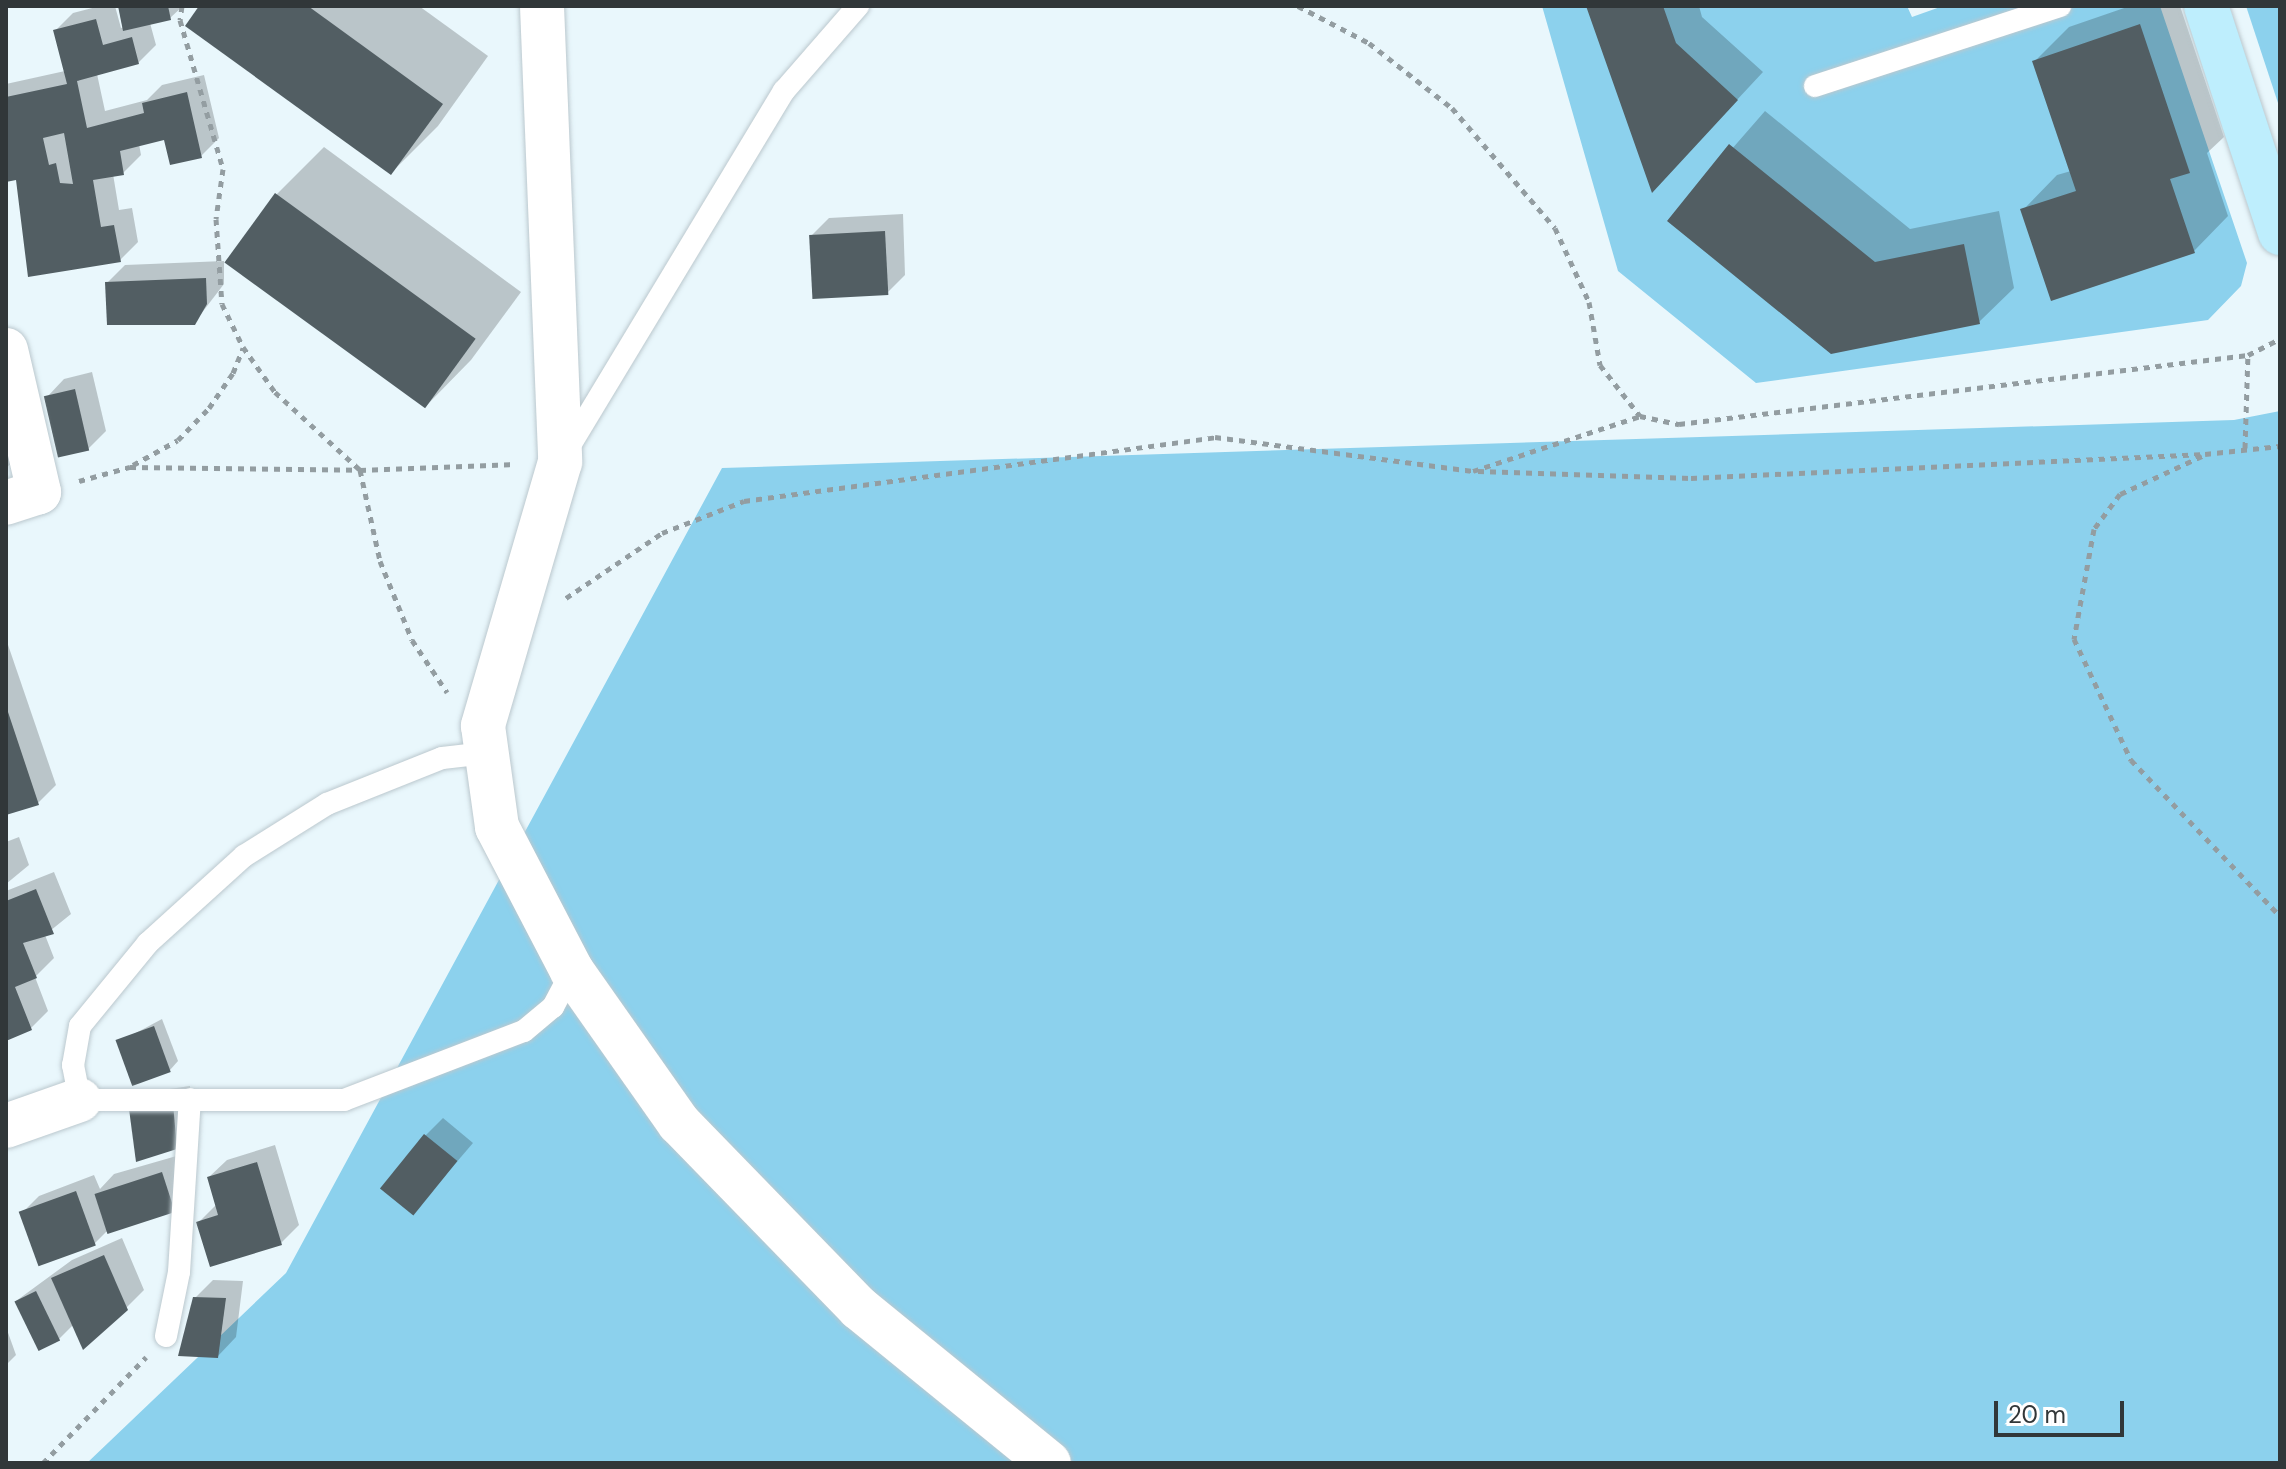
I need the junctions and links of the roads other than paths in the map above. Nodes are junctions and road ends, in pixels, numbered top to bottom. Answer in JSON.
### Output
{"nodes":[{"id":1,"x":542,"y":6,"type":"edge"},
{"id":2,"x":858,"y":6,"type":"edge"},
{"id":3,"x":2060,"y":6,"type":"edge"},
{"id":4,"x":2206,"y":6,"type":"edge"},
{"id":5,"x":1815,"y":86,"type":"dead end"},
{"id":6,"x":2280,"y":233,"type":"edge"},
{"id":7,"x":6,"y":350,"type":"edge"},
{"id":8,"x":560,"y":462,"type":"junction"},
{"id":9,"x":23,"y":498,"type":"edge"},
{"id":10,"x":6,"y":523,"type":"edge"},
{"id":11,"x":484,"y":739,"type":"junction"},
{"id":12,"x":572,"y":971,"type":"junction"},
{"id":13,"x":190,"y":1099,"type":"junction"},
{"id":14,"x":80,"y":1100,"type":"junction"},
{"id":15,"x":6,"y":1126,"type":"edge"},
{"id":16,"x":166,"y":1336,"type":"road end"},
{"id":17,"x":1049,"y":1463,"type":"edge"}],
"edges":[{"from":1,"to":8,"type":"street"},
{"from":2,"to":8,"type":"lane"},
{"from":3,"to":5,"type":"lane"},
{"from":4,"to":6,"type":"street"},
{"from":7,"to":9,"type":"street"},
{"from":8,"to":11,"type":"street"},
{"from":9,"to":10,"type":"lane"},
{"from":11,"to":12,"type":"street"},
{"from":11,"to":14,"type":"lane"},
{"from":12,"to":13,"type":"lane"},
{"from":12,"to":17,"type":"street"},
{"from":13,"to":14,"type":"lane"},
{"from":13,"to":16,"type":"lane"},
{"from":14,"to":15,"type":"street"}]}
